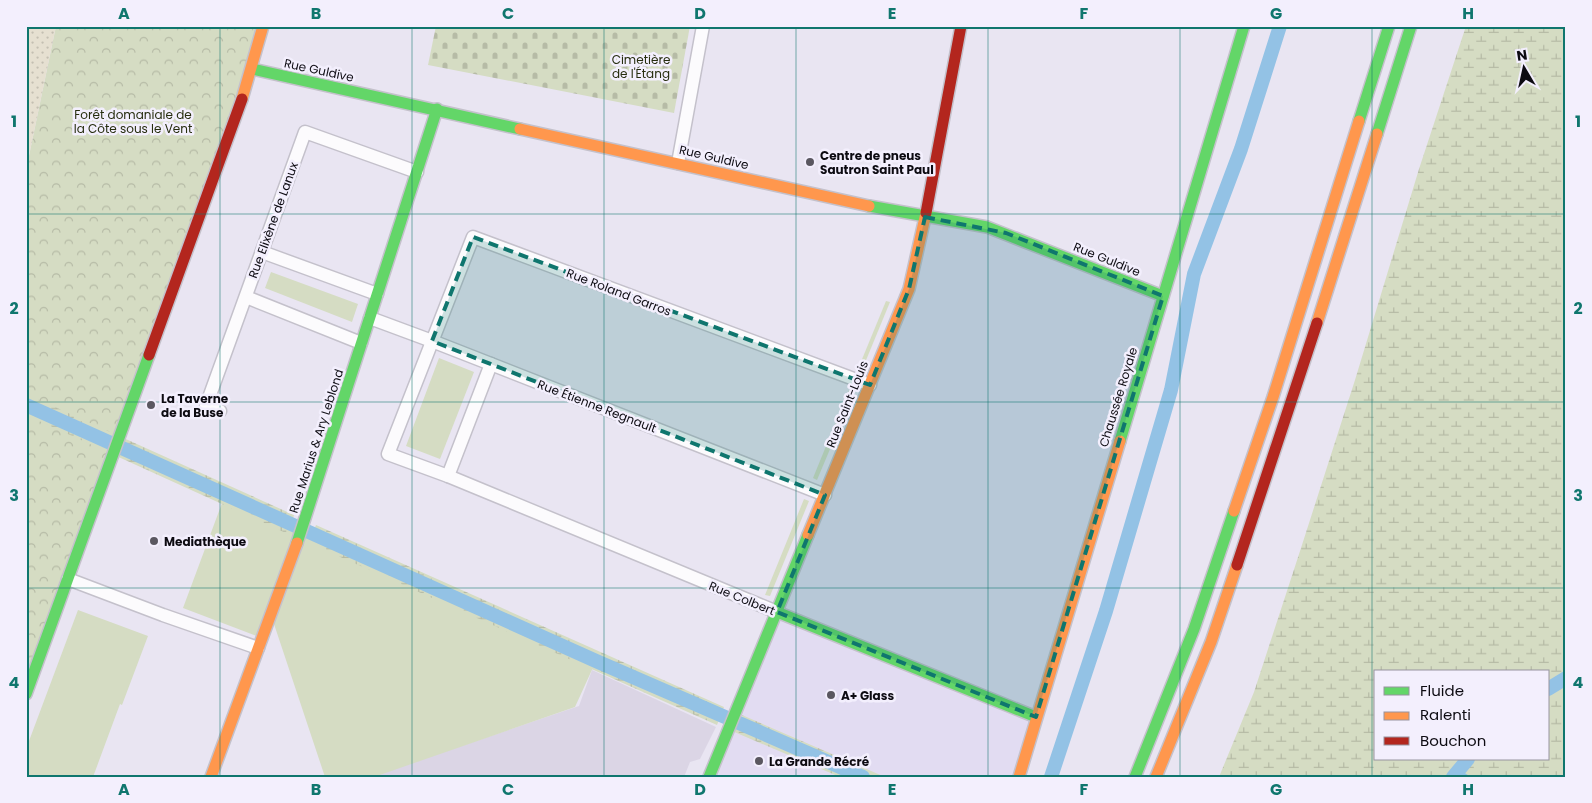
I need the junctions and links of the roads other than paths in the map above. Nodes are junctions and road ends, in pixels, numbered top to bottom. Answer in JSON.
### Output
{"nodes":[{"id":1,"x":263,"y":26,"type":"edge"},
{"id":2,"x":703,"y":26,"type":"edge"},
{"id":3,"x":961,"y":26,"type":"edge"},
{"id":4,"x":1244,"y":26,"type":"edge"},
{"id":5,"x":1389,"y":26,"type":"edge"},
{"id":6,"x":1411,"y":26,"type":"edge"},
{"id":7,"x":252,"y":69,"type":"junction"},
{"id":8,"x":437,"y":109,"type":"junction"},
{"id":9,"x":678,"y":163,"type":"junction"},
{"id":10,"x":417,"y":172,"type":"junction"},
{"id":11,"x":925,"y":217,"type":"junction"},
{"id":12,"x":262,"y":252,"type":"junction"},
{"id":13,"x":377,"y":294,"type":"junction"},
{"id":14,"x":1163,"y":296,"type":"junction"},
{"id":15,"x":246,"y":297,"type":"junction"},
{"id":16,"x":370,"y":318,"type":"junction"},
{"id":17,"x":432,"y":341,"type":"junction"},
{"id":18,"x":361,"y":343,"type":"junction"},
{"id":19,"x":491,"y":364,"type":"junction"},
{"id":20,"x":870,"y":385,"type":"junction"},
{"id":21,"x":220,"y":411,"type":"dead end"},
{"id":22,"x":448,"y":476,"type":"junction"},
{"id":23,"x":825,"y":495,"type":"junction"},
{"id":24,"x":68,"y":580,"type":"junction"},
{"id":25,"x":777,"y":612,"type":"junction"},
{"id":26,"x":258,"y":648,"type":"junction"},
{"id":27,"x":26,"y":694,"type":"edge"},
{"id":28,"x":1036,"y":717,"type":"junction"},
{"id":29,"x":211,"y":777,"type":"edge"},
{"id":30,"x":709,"y":777,"type":"edge"},
{"id":31,"x":1019,"y":777,"type":"edge"},
{"id":32,"x":1135,"y":777,"type":"edge"},
{"id":33,"x":1156,"y":777,"type":"edge"}],
"edges":[{"from":1,"to":7,"type":"main road"},
{"from":2,"to":9,"type":"street"},
{"from":3,"to":11,"type":"main road","name":"Rue Saint-Louis"},
{"from":4,"to":14,"type":"main road","name":"Chaussée Royale"},
{"from":5,"to":32,"type":"main road"},
{"from":6,"to":33,"type":"main road"},
{"from":7,"to":8,"type":"main road","name":"Rue Guldive"},
{"from":7,"to":24,"type":"main road"},
{"from":8,"to":9,"type":"main road","name":"Rue Guldive"},
{"from":8,"to":10,"type":"main road","name":"Rue Marius & Ary Leblond"},
{"from":9,"to":11,"type":"main road","name":"Rue Guldive"},
{"from":10,"to":12,"type":"street","name":"Rue Elixène de Lanux"},
{"from":10,"to":13,"type":"main road","name":"Rue Marius & Ary Leblond"},
{"from":11,"to":14,"type":"main road","name":"Rue Guldive"},
{"from":11,"to":20,"type":"main road","name":"Rue Saint-Louis"},
{"from":12,"to":13,"type":"street"},
{"from":12,"to":15,"type":"street","name":"Rue Elixène de Lanux"},
{"from":13,"to":16,"type":"main road","name":"Rue Marius & Ary Leblond"},
{"from":14,"to":28,"type":"main road","name":"Chaussée Royale"},
{"from":15,"to":18,"type":"street"},
{"from":15,"to":21,"type":"street","name":"Rue Elixène de Lanux"},
{"from":16,"to":17,"type":"street","name":"Rue Étienne Regnault"},
{"from":16,"to":18,"type":"main road","name":"Rue Marius & Ary Leblond"},
{"from":17,"to":19,"type":"street","name":"Rue Étienne Regnault"},
{"from":17,"to":20,"type":"street","name":"Rue Roland Garros"},
{"from":17,"to":22,"type":"street","name":"Rue Colbert"},
{"from":18,"to":26,"type":"main road","name":"Rue Marius & Ary Leblond"},
{"from":19,"to":22,"type":"street"},
{"from":19,"to":23,"type":"street","name":"Rue Étienne Regnault"},
{"from":20,"to":23,"type":"main road","name":"Rue Saint-Louis"},
{"from":22,"to":25,"type":"street","name":"Rue Colbert"},
{"from":23,"to":25,"type":"main road","name":"Rue Saint-Louis"},
{"from":24,"to":26,"type":"street"},
{"from":24,"to":27,"type":"main road"},
{"from":25,"to":28,"type":"main road","name":"Rue Colbert"},
{"from":25,"to":30,"type":"main road","name":"Rue Saint-Louis"},
{"from":26,"to":29,"type":"main road","name":"Rue Marius & Ary Leblond"},
{"from":28,"to":31,"type":"main road","name":"Chaussée Royale"}]}
